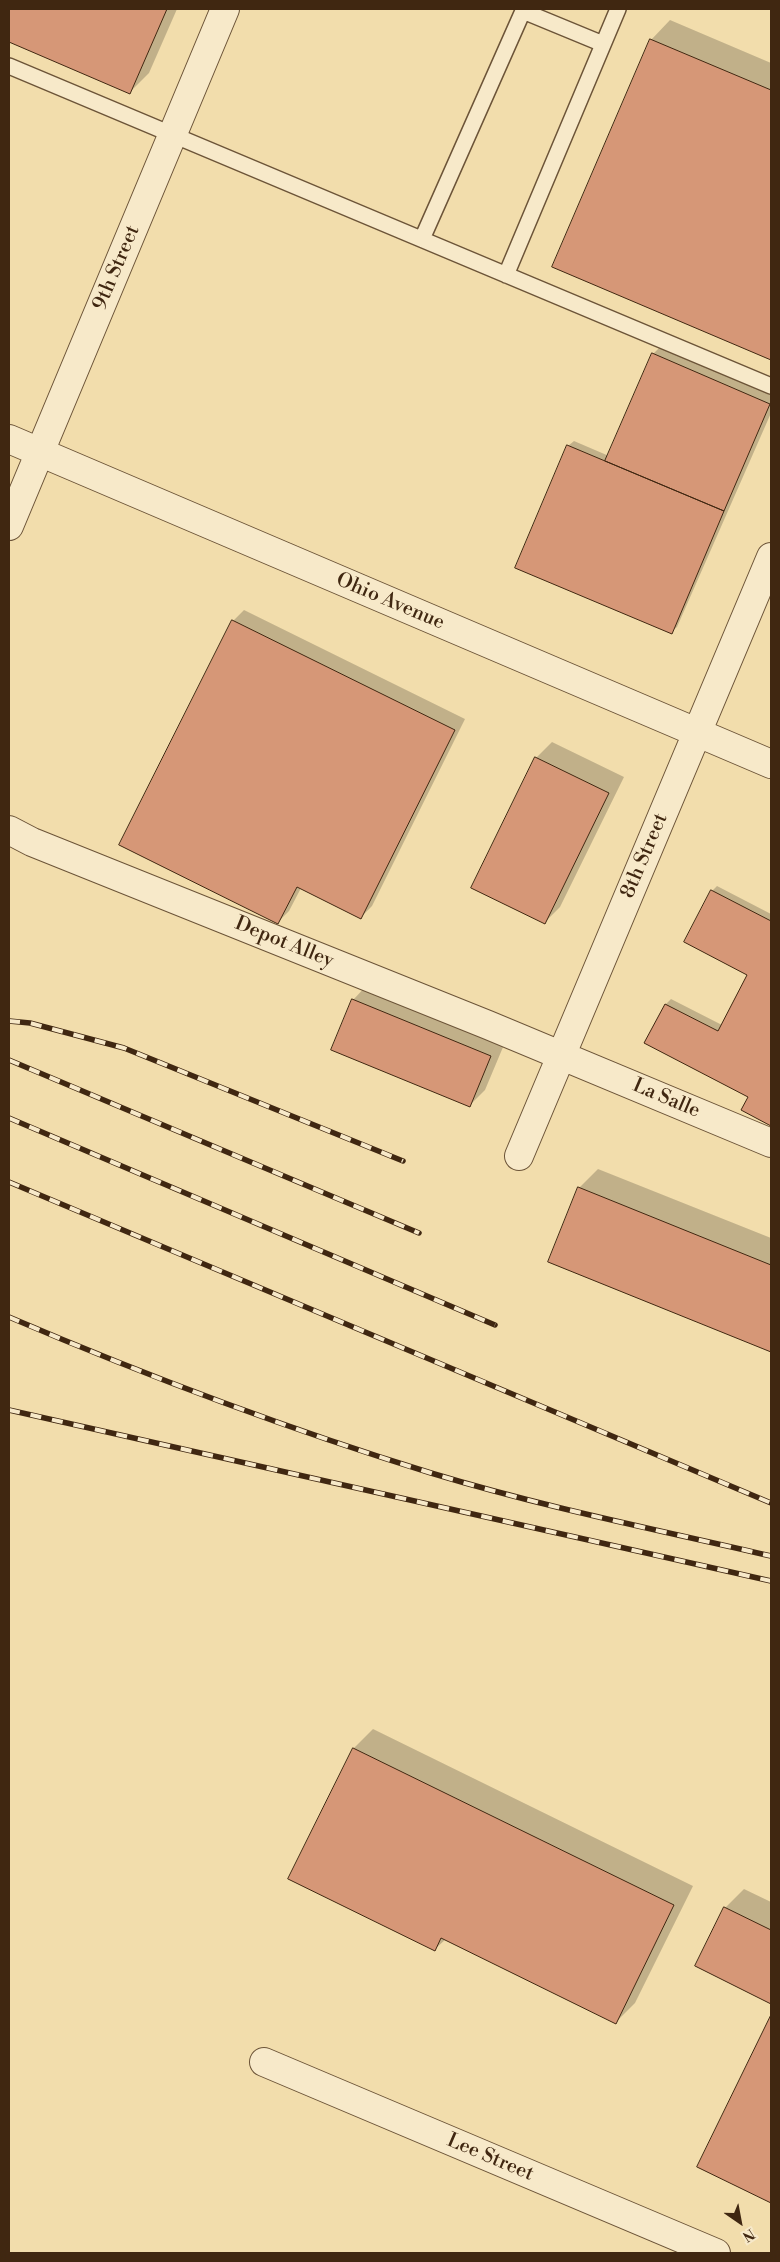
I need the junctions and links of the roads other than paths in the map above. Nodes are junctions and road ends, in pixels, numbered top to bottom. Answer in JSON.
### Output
{"nodes":[{"id":1,"x":225,"y":9,"type":"edge"},
{"id":2,"x":618,"y":9,"type":"edge"},
{"id":3,"x":603,"y":44,"type":"junction"},
{"id":4,"x":9,"y":66,"type":"edge"},
{"id":5,"x":172,"y":135,"type":"junction"},
{"id":6,"x":422,"y":239,"type":"junction"},
{"id":7,"x":506,"y":274,"type":"junction"},
{"id":8,"x":771,"y":386,"type":"edge"},
{"id":9,"x":9,"y":439,"type":"edge"},
{"id":10,"x":40,"y":452,"type":"junction"},
{"id":11,"x":9,"y":526,"type":"edge"},
{"id":12,"x":771,"y":557,"type":"edge"},
{"id":13,"x":697,"y":733,"type":"junction"},
{"id":14,"x":771,"y":764,"type":"edge"},
{"id":15,"x":9,"y":830,"type":"edge"},
{"id":16,"x":560,"y":1055,"type":"junction"},
{"id":17,"x":771,"y":1143,"type":"edge"},
{"id":18,"x":519,"y":1156,"type":"dead end"},
{"id":19,"x":264,"y":2062,"type":"dead end"},
{"id":20,"x":716,"y":2253,"type":"edge"}],
"edges":[{"from":1,"to":5,"type":"street","name":"9th Street"},
{"from":2,"to":3,"type":"lane"},
{"from":3,"to":6,"type":"lane"},
{"from":3,"to":7,"type":"lane"},
{"from":4,"to":5,"type":"lane"},
{"from":5,"to":6,"type":"lane"},
{"from":5,"to":10,"type":"street","name":"9th Street"},
{"from":6,"to":7,"type":"lane"},
{"from":7,"to":8,"type":"lane"},
{"from":9,"to":10,"type":"street","name":"Ohio Avenue"},
{"from":10,"to":11,"type":"street","name":"9th Street"},
{"from":10,"to":13,"type":"street","name":"Ohio Avenue"},
{"from":12,"to":13,"type":"street","name":"8th Street"},
{"from":13,"to":14,"type":"street","name":"Ohio Avenue"},
{"from":13,"to":16,"type":"street","name":"8th Street"},
{"from":15,"to":16,"type":"street","name":"Depot Alley"},
{"from":16,"to":17,"type":"street","name":"La Salle"},
{"from":16,"to":18,"type":"street","name":"8th Street"},
{"from":19,"to":20,"type":"street","name":"Lee Street"}]}
